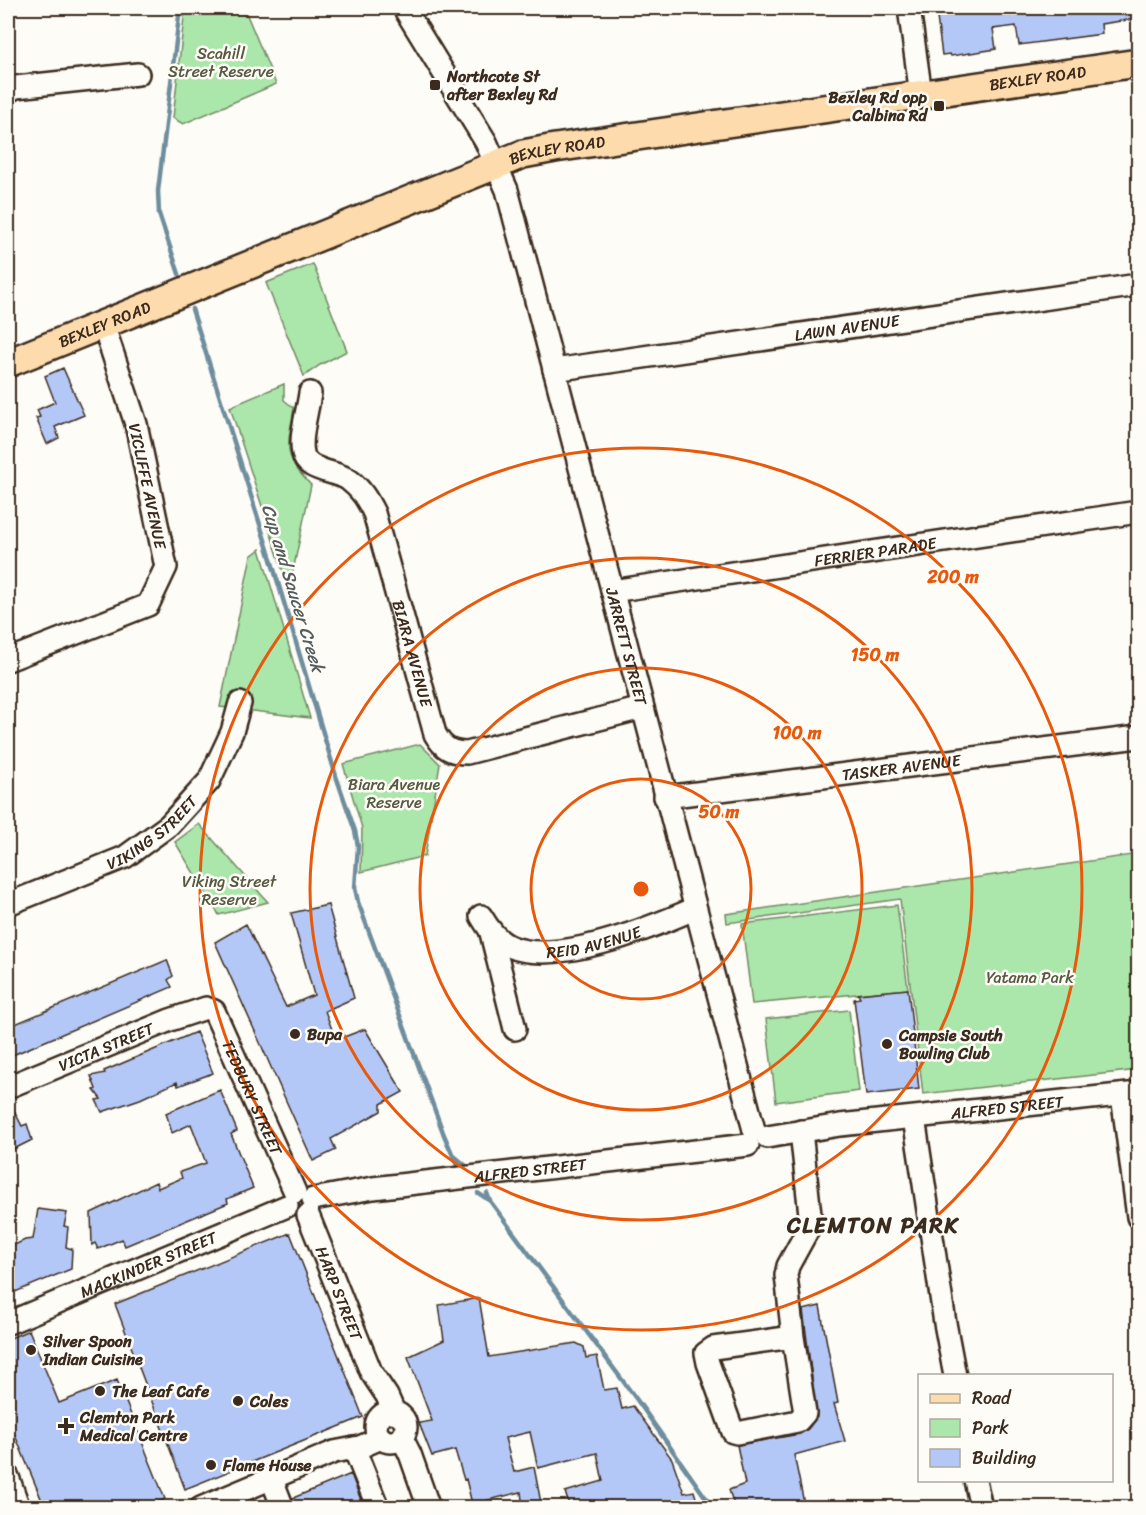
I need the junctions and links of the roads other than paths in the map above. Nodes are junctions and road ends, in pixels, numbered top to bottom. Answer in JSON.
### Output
{"nodes":[{"id":1,"x":404,"y":8,"type":"edge"},
{"id":2,"x":909,"y":8,"type":"edge"},
{"id":3,"x":1138,"y":63,"type":"edge"},
{"id":4,"x":138,"y":74,"type":"dead end"},
{"id":5,"x":8,"y":91,"type":"edge"},
{"id":6,"x":921,"y":94,"type":"junction"},
{"id":7,"x":496,"y":164,"type":"junction"},
{"id":8,"x":1138,"y":285,"type":"edge"},
{"id":9,"x":103,"y":324,"type":"junction"},
{"id":10,"x":8,"y":363,"type":"edge"},
{"id":11,"x":554,"y":370,"type":"junction"},
{"id":12,"x":310,"y":393,"type":"dead end"},
{"id":13,"x":1138,"y":512,"type":"edge"},
{"id":14,"x":612,"y":591,"type":"junction"},
{"id":15,"x":8,"y":660,"type":"edge"},
{"id":16,"x":240,"y":703,"type":"dead end"},
{"id":17,"x":642,"y":708,"type":"junction"},
{"id":18,"x":1138,"y":737,"type":"edge"},
{"id":19,"x":665,"y":797,"type":"junction"},
{"id":20,"x":8,"y":904,"type":"edge"},
{"id":21,"x":694,"y":909,"type":"junction"},
{"id":22,"x":206,"y":1008,"type":"joint"},
{"id":23,"x":515,"y":1029,"type":"dead end"},
{"id":24,"x":8,"y":1087,"type":"edge"},
{"id":25,"x":1130,"y":1094,"type":"edge"},
{"id":26,"x":914,"y":1118,"type":"junction"},
{"id":27,"x":801,"y":1131,"type":"junction"},
{"id":28,"x":756,"y":1138,"type":"junction"},
{"id":29,"x":301,"y":1203,"type":"junction"},
{"id":30,"x":1138,"y":1217,"type":"edge"},
{"id":31,"x":8,"y":1323,"type":"edge"},
{"id":32,"x":793,"y":1337,"type":"junction"},
{"id":33,"x":955,"y":1374,"type":"edge"},
{"id":34,"x":387,"y":1429,"type":"junction"},
{"id":35,"x":344,"y":1450,"type":"junction"},
{"id":36,"x":8,"y":1477,"type":"edge"},
{"id":37,"x":271,"y":1477,"type":"junction"},
{"id":38,"x":975,"y":1482,"type":"edge"},
{"id":39,"x":19,"y":1508,"type":"edge"},
{"id":40,"x":201,"y":1508,"type":"edge"},
{"id":41,"x":284,"y":1508,"type":"edge"},
{"id":42,"x":378,"y":1508,"type":"edge"},
{"id":43,"x":429,"y":1508,"type":"edge"},
{"id":44,"x":981,"y":1508,"type":"edge"}],
"edges":[{"from":1,"to":7,"type":"street","name":"JARRETT STREET"},
{"from":2,"to":6,"type":"street"},
{"from":3,"to":6,"type":"main road","name":"BEXLEY ROAD"},
{"from":4,"to":5,"type":"street"},
{"from":6,"to":7,"type":"main road","name":"BEXLEY ROAD"},
{"from":7,"to":9,"type":"main road","name":"BEXLEY ROAD"},
{"from":7,"to":11,"type":"street","name":"JARRETT STREET"},
{"from":8,"to":11,"type":"street","name":"LAWN AVENUE"},
{"from":9,"to":10,"type":"main road","name":"BEXLEY ROAD"},
{"from":9,"to":15,"type":"street","name":"VICLIFFE AVENUE"},
{"from":11,"to":14,"type":"street","name":"JARRETT STREET"},
{"from":12,"to":17,"type":"street","name":"BIARA AVENUE"},
{"from":13,"to":14,"type":"street","name":"FERRIER PARADE"},
{"from":14,"to":17,"type":"street","name":"JARRETT STREET"},
{"from":16,"to":20,"type":"street","name":"VIKING STREET"},
{"from":17,"to":19,"type":"street","name":"JARRETT STREET"},
{"from":18,"to":19,"type":"street","name":"TASKER AVENUE"},
{"from":19,"to":21,"type":"street","name":"JARRETT STREET"},
{"from":21,"to":23,"type":"street","name":"REID AVENUE"},
{"from":21,"to":28,"type":"street","name":"JARRETT STREET"},
{"from":22,"to":24,"type":"street","name":"VICTA STREET"},
{"from":22,"to":29,"type":"street","name":"TEDBURY STREET"},
{"from":25,"to":26,"type":"street","name":"ALFRED STREET"},
{"from":25,"to":30,"type":"street"},
{"from":26,"to":27,"type":"street","name":"ALFRED STREET"},
{"from":26,"to":33,"type":"street"},
{"from":27,"to":28,"type":"street","name":"ALFRED STREET"},
{"from":27,"to":32,"type":"street"},
{"from":28,"to":29,"type":"street","name":"ALFRED STREET"},
{"from":29,"to":31,"type":"street","name":"MACKINDER STREET"},
{"from":29,"to":34,"type":"street","name":"HARP STREET"},
{"from":32,"to":32,"type":"street"},
{"from":34,"to":35,"type":"street"},
{"from":34,"to":43,"type":"street","name":"HARP STREET"},
{"from":35,"to":37,"type":"street"},
{"from":35,"to":42,"type":"street"},
{"from":36,"to":39,"type":"street"},
{"from":37,"to":40,"type":"street"},
{"from":37,"to":41,"type":"street"},
{"from":38,"to":44,"type":"street"}]}
